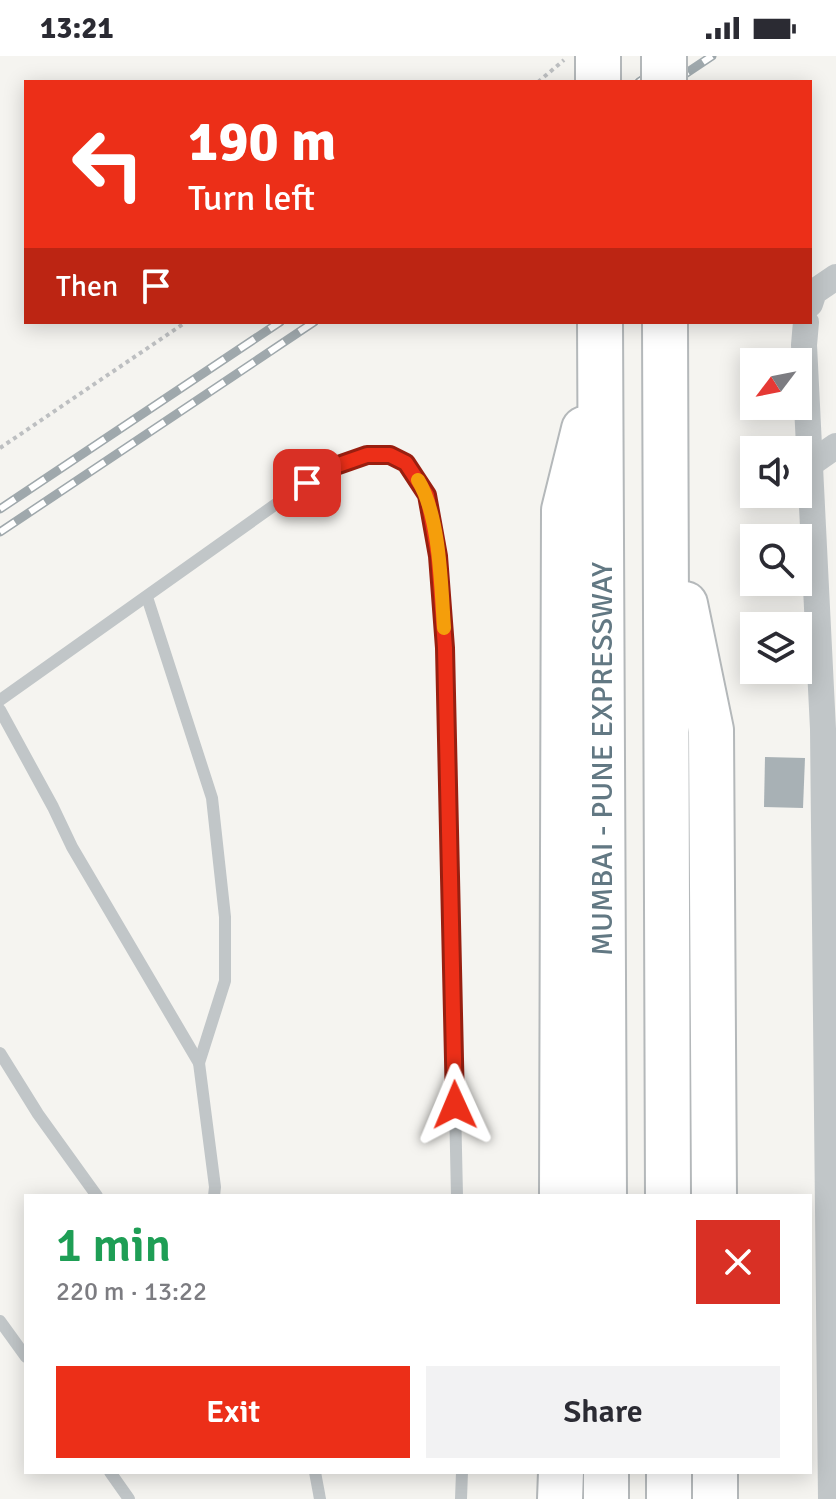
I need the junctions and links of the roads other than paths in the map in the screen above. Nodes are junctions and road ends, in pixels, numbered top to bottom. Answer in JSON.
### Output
{"nodes":[{"id":1,"x":598,"y":56,"type":"edge"},
{"id":2,"x":664,"y":56,"type":"edge"},
{"id":3,"x":598,"y":80,"type":"edge"},
{"id":4,"x":664,"y":80,"type":"edge"},
{"id":5,"x":836,"y":277,"type":"edge"},
{"id":6,"x":812,"y":298,"type":"edge"},
{"id":7,"x":665,"y":324,"type":"edge"},
{"id":8,"x":806,"y":324,"type":"edge"},
{"id":9,"x":600,"y":341,"type":"edge"},
{"id":10,"x":809,"y":436,"type":"edge"},
{"id":11,"x":836,"y":446,"type":"edge"},
{"id":12,"x":812,"y":463,"type":"edge"},
{"id":13,"x":812,"y":492,"type":"edge"},
{"id":14,"x":666,"y":511,"type":"junction"},
{"id":15,"x":147,"y":597,"type":"junction"},
{"id":16,"x":0,"y":700,"type":"edge"},
{"id":17,"x":0,"y":710,"type":"edge"},
{"id":18,"x":829,"y":726,"type":"edge"},
{"id":19,"x":831,"y":1048,"type":"edge"},
{"id":20,"x":0,"y":1053,"type":"edge"},
{"id":21,"x":199,"y":1063,"type":"junction"},
{"id":22,"x":96,"y":1194,"type":"edge"},
{"id":23,"x":214,"y":1194,"type":"edge"},
{"id":24,"x":457,"y":1194,"type":"edge"},
{"id":25,"x":562,"y":1194,"type":"edge"},
{"id":26,"x":604,"y":1194,"type":"edge"},
{"id":27,"x":668,"y":1194,"type":"edge"},
{"id":28,"x":714,"y":1194,"type":"edge"},
{"id":29,"x":0,"y":1321,"type":"edge"},
{"id":30,"x":24,"y":1354,"type":"edge"},
{"id":31,"x":111,"y":1474,"type":"edge"},
{"id":32,"x":315,"y":1474,"type":"edge"},
{"id":33,"x":462,"y":1474,"type":"edge"},
{"id":34,"x":561,"y":1474,"type":"edge"},
{"id":35,"x":606,"y":1474,"type":"edge"},
{"id":36,"x":669,"y":1474,"type":"edge"},
{"id":37,"x":715,"y":1474,"type":"edge"},
{"id":38,"x":129,"y":1499,"type":"edge"},
{"id":39,"x":320,"y":1499,"type":"edge"},
{"id":40,"x":461,"y":1499,"type":"edge"},
{"id":41,"x":560,"y":1499,"type":"edge"},
{"id":42,"x":606,"y":1499,"type":"edge"},
{"id":43,"x":669,"y":1499,"type":"edge"},
{"id":44,"x":715,"y":1499,"type":"edge"},
{"id":45,"x":831,"y":1499,"type":"edge"}],
"edges":[{"from":1,"to":3,"type":"highway"},
{"from":2,"to":4,"type":"highway","bridge":true},
{"from":5,"to":6,"type":"street"},
{"from":7,"to":14,"type":"highway"},
{"from":8,"to":10,"type":"street"},
{"from":9,"to":25,"type":"highway"},
{"from":9,"to":26,"type":"highway","name":"MUMBAI - PUNE EXPRESSWAY"},
{"from":11,"to":12,"type":"street"},
{"from":13,"to":18,"type":"street"},
{"from":14,"to":27,"type":"highway"},
{"from":14,"to":28,"type":"highway"},
{"from":15,"to":16,"type":"lane"},
{"from":15,"to":21,"type":"lane"},
{"from":15,"to":24,"type":"lane"},
{"from":17,"to":21,"type":"lane"},
{"from":18,"to":19,"type":"street"},
{"from":19,"to":45,"type":"street"},
{"from":20,"to":22,"type":"lane"},
{"from":21,"to":23,"type":"lane"},
{"from":29,"to":30,"type":"lane"},
{"from":31,"to":38,"type":"lane"},
{"from":32,"to":39,"type":"lane"},
{"from":33,"to":40,"type":"lane"},
{"from":34,"to":41,"type":"highway"},
{"from":35,"to":42,"type":"highway"},
{"from":36,"to":43,"type":"highway"},
{"from":37,"to":44,"type":"highway"}]}
